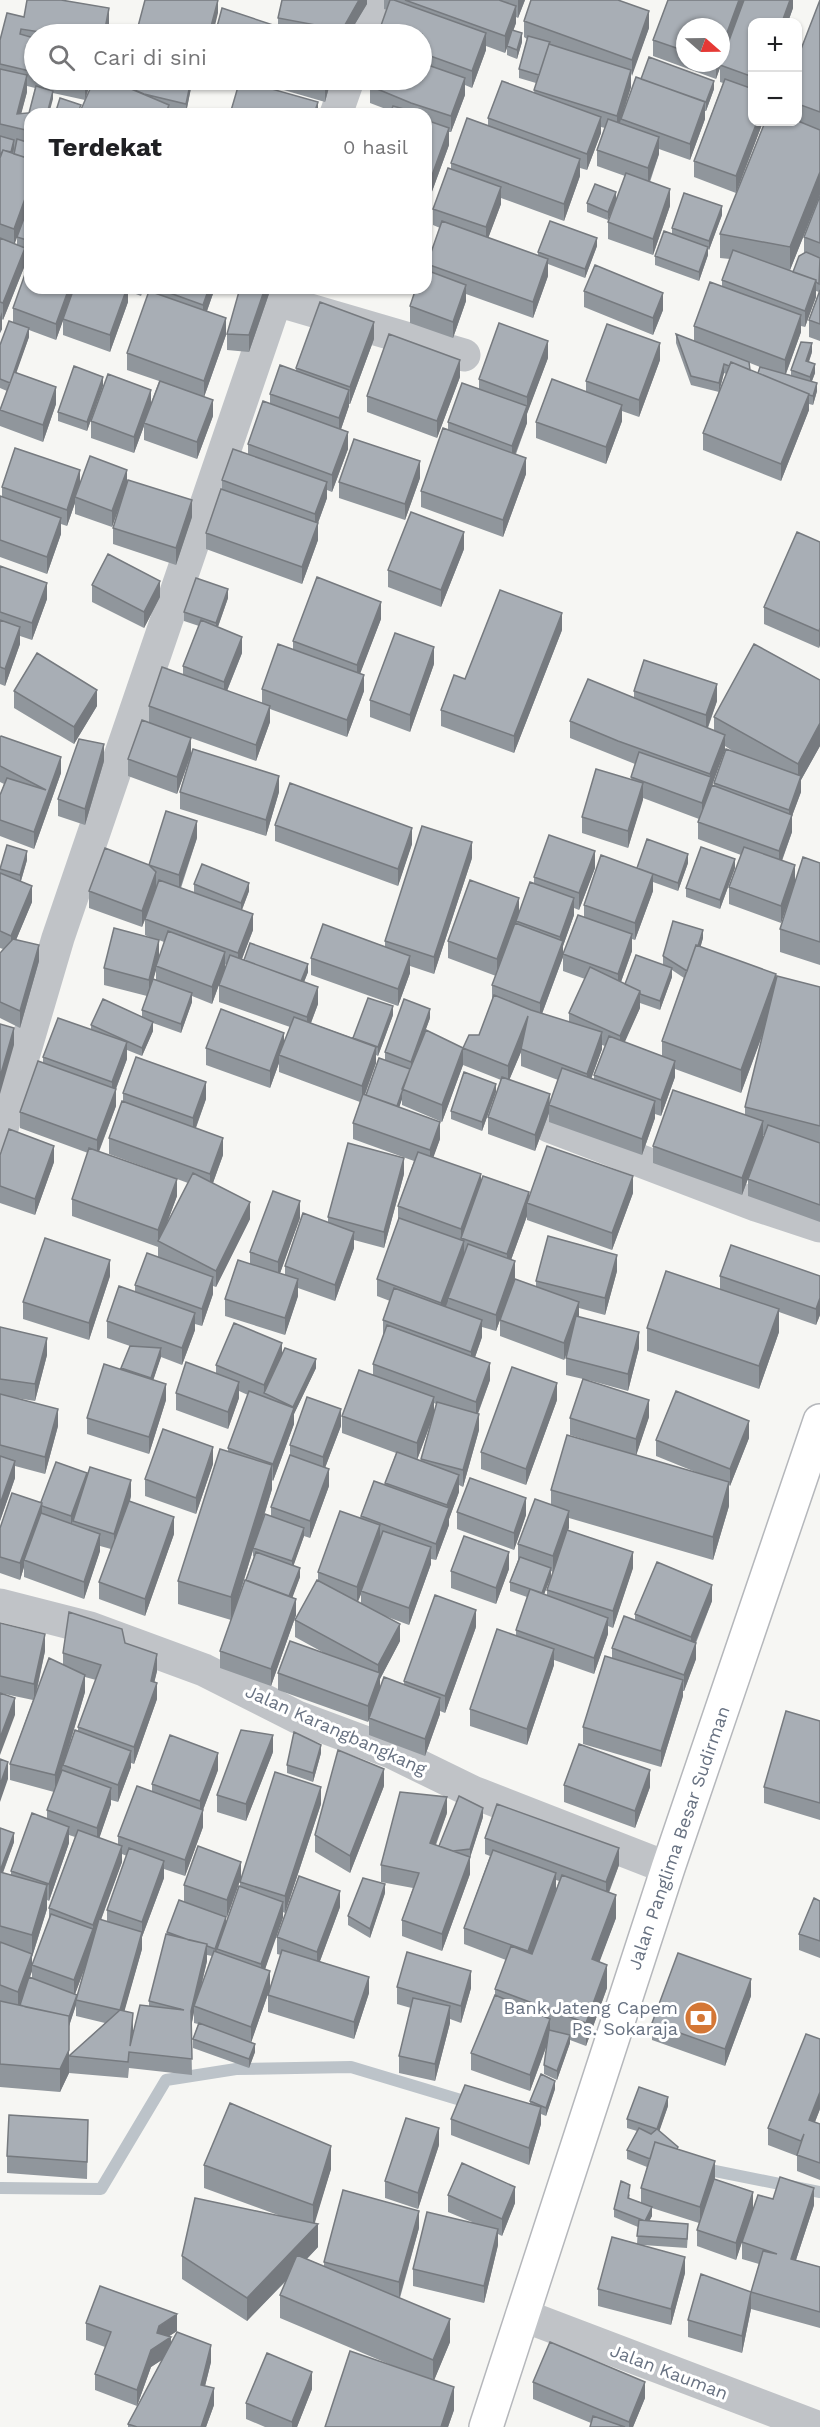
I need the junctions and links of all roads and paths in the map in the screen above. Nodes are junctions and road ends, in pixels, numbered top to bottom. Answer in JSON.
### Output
{"nodes":[{"id":1,"x":375,"y":0,"type":"edge"},
{"id":2,"x":367,"y":24,"type":"edge"},
{"id":3,"x":344,"y":90,"type":"edge"},
{"id":4,"x":338,"y":108,"type":"edge"},
{"id":5,"x":278,"y":294,"type":"edge"},
{"id":6,"x":464,"y":355,"type":"dead end"},
{"id":7,"x":549,"y":1126,"type":"dead end"},
{"id":8,"x":0,"y":1135,"type":"edge"},
{"id":9,"x":820,"y":1226,"type":"edge"},
{"id":10,"x":820,"y":1422,"type":"edge"},
{"id":11,"x":0,"y":1605,"type":"edge"},
{"id":12,"x":668,"y":1868,"type":"junction"},
{"id":13,"x":522,"y":2315,"type":"junction"},
{"id":14,"x":486,"y":2427,"type":"edge"},
{"id":15,"x":817,"y":2427,"type":"edge"}],
"edges":[{"from":1,"to":2,"type":"street"},
{"from":3,"to":4,"type":"street"},
{"from":5,"to":6,"type":"street"},
{"from":5,"to":8,"type":"street"},
{"from":7,"to":9,"type":"street"},
{"from":10,"to":12,"type":"highway","name":"Jalan Panglima Besar Sudirman"},
{"from":11,"to":12,"type":"street","name":"Jalan Karangbangkang"},
{"from":12,"to":13,"type":"highway","name":"Jalan Panglima Besar Sudirman"},
{"from":13,"to":14,"type":"highway","name":"Jalan Panglima Besar Sudirman"},
{"from":13,"to":15,"type":"street","name":"Jalan Kauman"}]}
